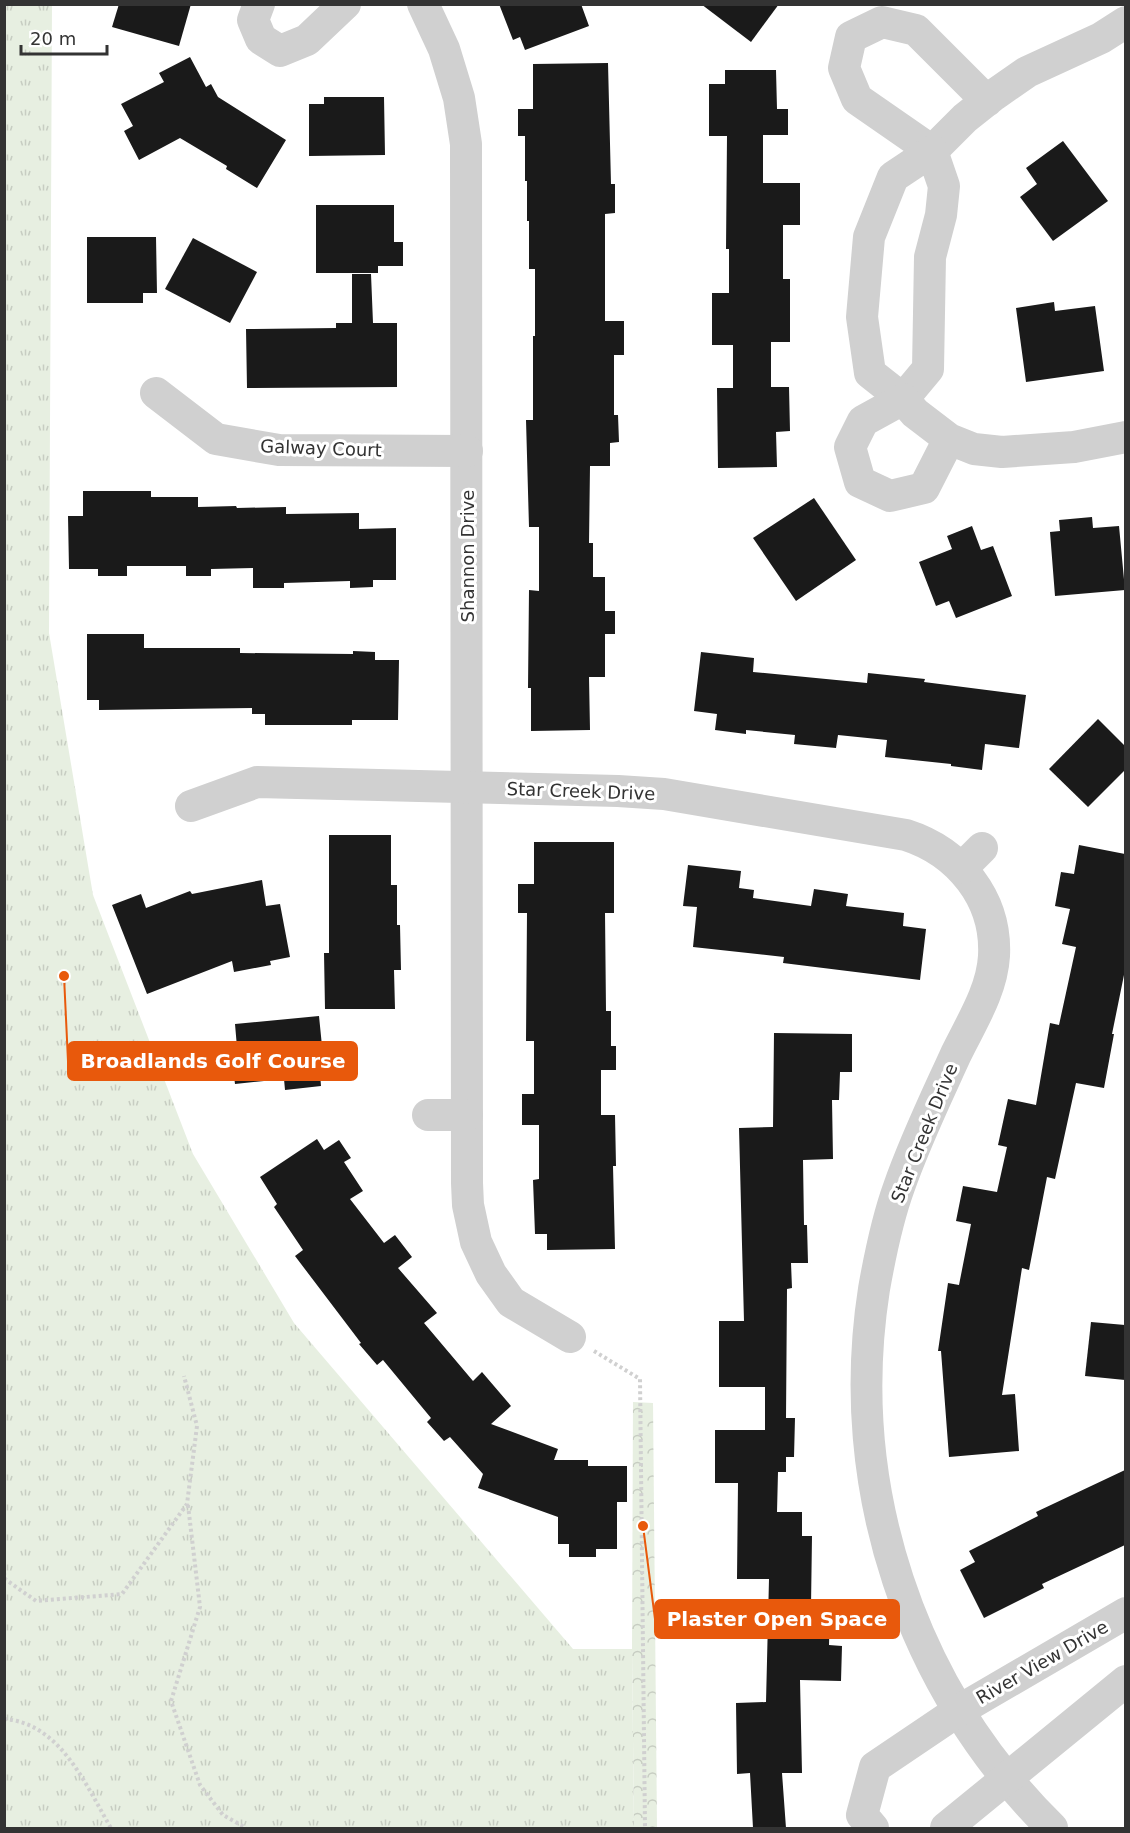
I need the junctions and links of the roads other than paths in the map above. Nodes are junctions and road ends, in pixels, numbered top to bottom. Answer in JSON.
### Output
{"nodes":[{"id":1,"x":259,"y":4,"type":"edge"},
{"id":2,"x":345,"y":4,"type":"edge"},
{"id":3,"x":423,"y":4,"type":"edge"},
{"id":4,"x":1125,"y":22,"type":"edge"},
{"id":5,"x":987,"y":101,"type":"junction"},
{"id":6,"x":932,"y":151,"type":"junction"},
{"id":7,"x":156,"y":393,"type":"dead end"},
{"id":8,"x":903,"y":399,"type":"junction"},
{"id":9,"x":1125,"y":437,"type":"edge"},
{"id":10,"x":949,"y":439,"type":"junction"},
{"id":11,"x":467,"y":451,"type":"junction"},
{"id":12,"x":467,"y":788,"type":"junction"},
{"id":13,"x":191,"y":806,"type":"dead end"},
{"id":14,"x":428,"y":1115,"type":"dead end"},
{"id":15,"x":466,"y":1115,"type":"junction"},
{"id":16,"x":570,"y":1337,"type":"road end"},
{"id":17,"x":1123,"y":1620,"type":"edge"},
{"id":18,"x":1125,"y":1681,"type":"edge"},
{"id":19,"x":958,"y":1711,"type":"junction"},
{"id":20,"x":1006,"y":1778,"type":"junction"},
{"id":21,"x":873,"y":1828,"type":"edge"},
{"id":22,"x":946,"y":1828,"type":"edge"},
{"id":23,"x":1052,"y":1828,"type":"edge"}],
"edges":[{"from":1,"to":2,"type":"street"},
{"from":3,"to":11,"type":"street","name":"Shannon Drive"},
{"from":4,"to":5,"type":"street"},
{"from":5,"to":6,"type":"street"},
{"from":5,"to":6,"type":"street"},
{"from":6,"to":8,"type":"street"},
{"from":6,"to":8,"type":"street"},
{"from":7,"to":11,"type":"street","name":"Galway Court"},
{"from":8,"to":10,"type":"street"},
{"from":8,"to":10,"type":"street"},
{"from":9,"to":10,"type":"street"},
{"from":11,"to":12,"type":"street","name":"Shannon Drive"},
{"from":12,"to":13,"type":"street","name":"Star Creek Drive"},
{"from":12,"to":15,"type":"street","name":"Shannon Drive"},
{"from":12,"to":19,"type":"street","name":"Star Creek Drive"},
{"from":14,"to":15,"type":"street"},
{"from":15,"to":16,"type":"street","name":"Shannon Drive"},
{"from":17,"to":19,"type":"street","name":"River View Drive"},
{"from":18,"to":20,"type":"street"},
{"from":19,"to":20,"type":"street","name":"Star Creek Drive"},
{"from":19,"to":21,"type":"street","name":"River View Drive"},
{"from":20,"to":22,"type":"street"},
{"from":20,"to":23,"type":"street","name":"Star Creek Drive"}]}
